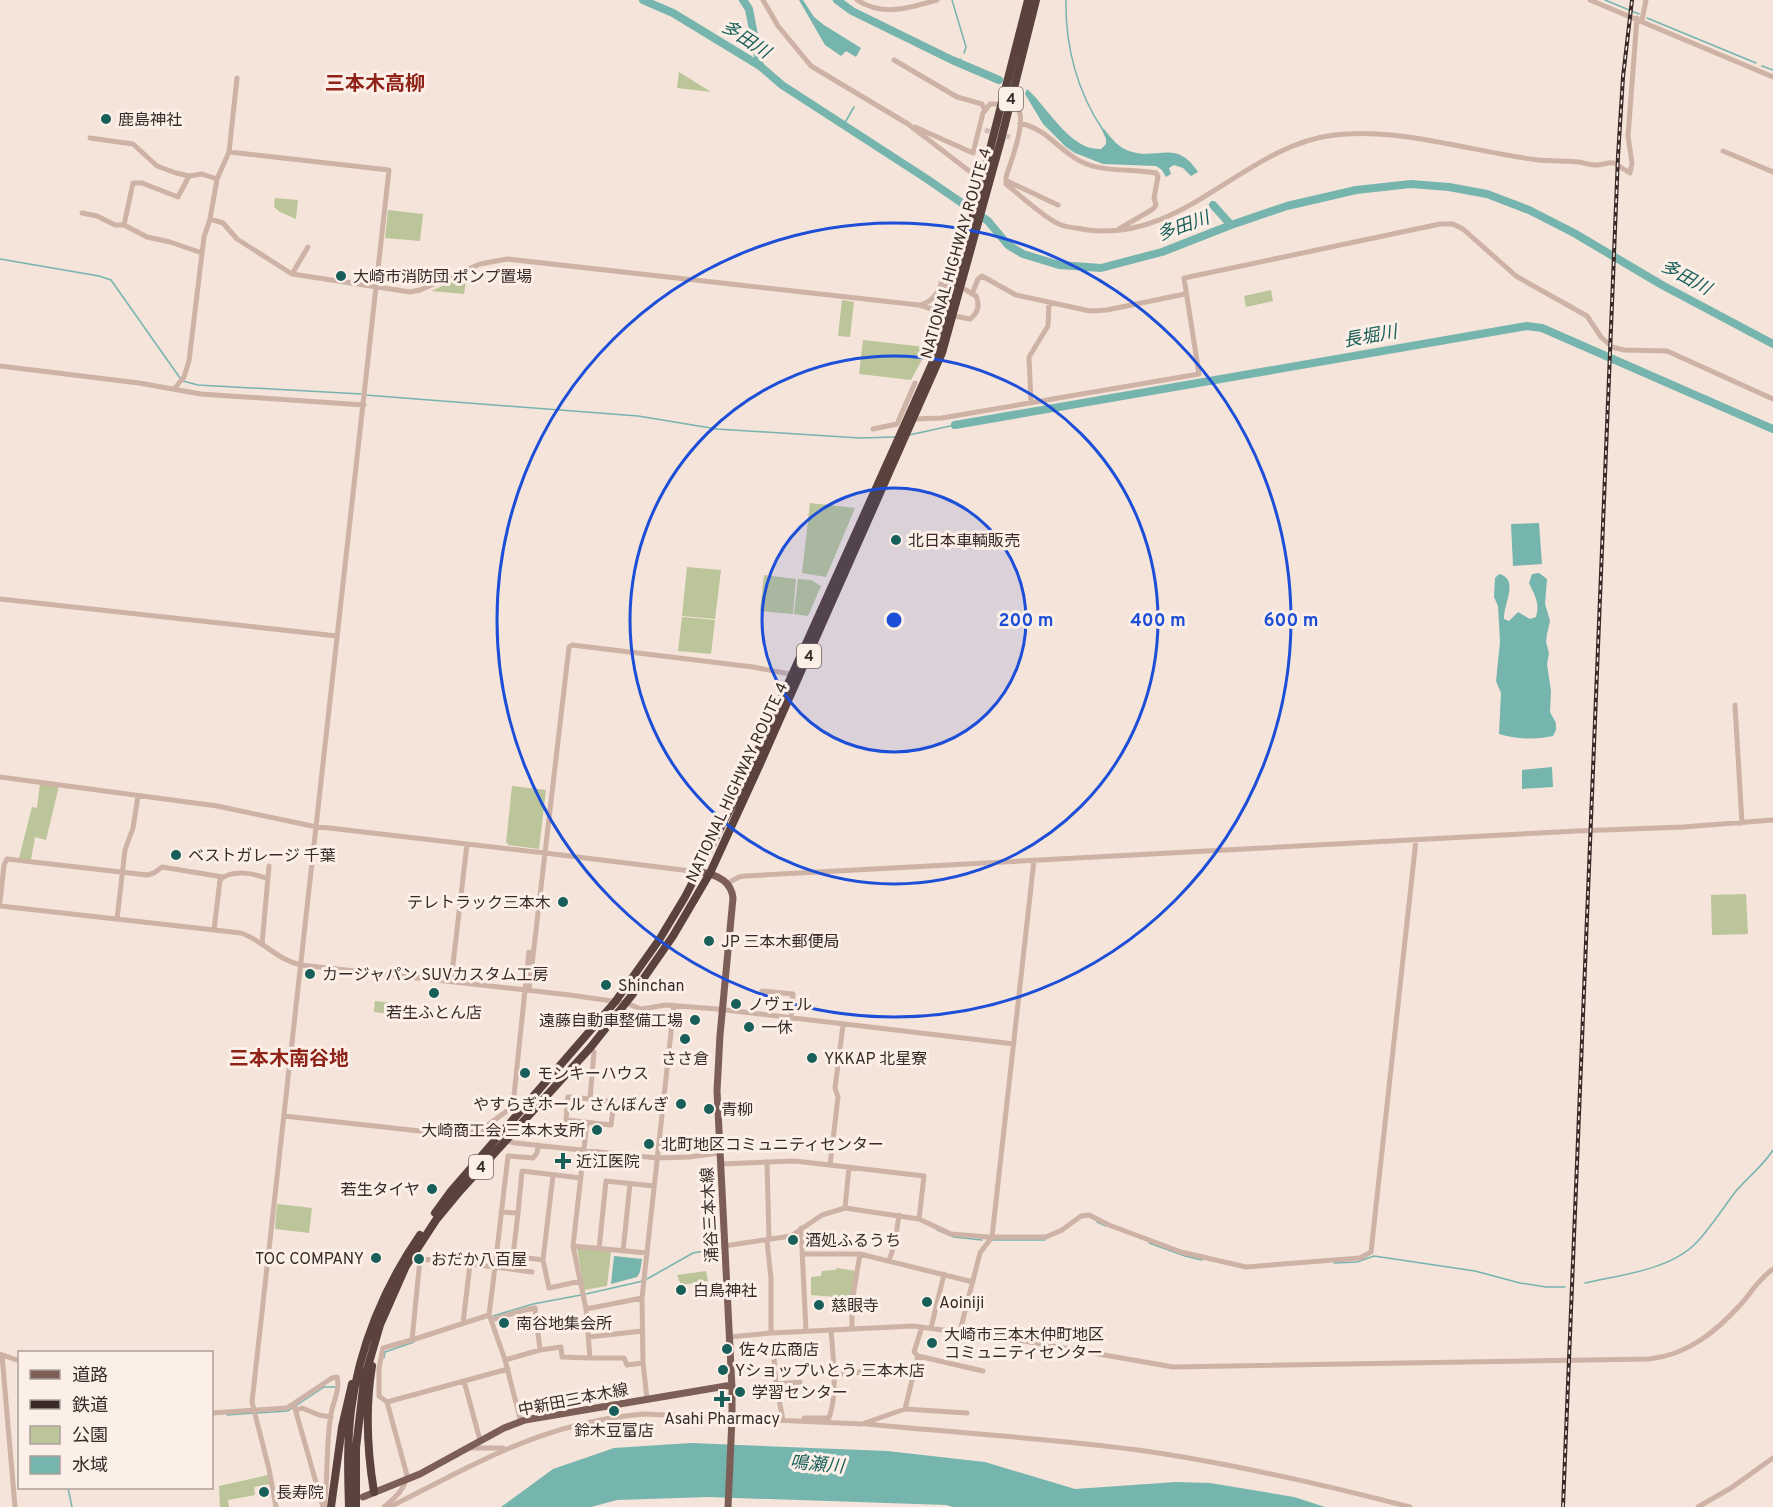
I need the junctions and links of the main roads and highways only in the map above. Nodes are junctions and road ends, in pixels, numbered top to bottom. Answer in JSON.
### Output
{"nodes":[{"id":1,"x":1027,"y":0,"type":"edge"},
{"id":2,"x":1036,"y":0,"type":"edge"},
{"id":3,"x":1005,"y":105,"type":"junction"},
{"id":4,"x":796,"y":675,"type":"junction"},
{"id":5,"x":699,"y":872,"type":"junction"},
{"id":6,"x":710,"y":873,"type":"junction"},
{"id":7,"x":501,"y":1140,"type":"junction"},
{"id":8,"x":376,"y":1317,"type":"junction"},
{"id":9,"x":375,"y":1341,"type":"junction"},
{"id":10,"x":732,"y":1385,"type":"junction"},
{"id":11,"x":374,"y":1492,"type":"junction"},
{"id":12,"x":363,"y":1497,"type":"dead end"},
{"id":13,"x":331,"y":1507,"type":"edge"},
{"id":14,"x":349,"y":1507,"type":"edge"},
{"id":15,"x":356,"y":1507,"type":"edge"},
{"id":16,"x":728,"y":1507,"type":"edge"}],
"edges":[{"from":1,"to":3,"type":"highway","name":"NATIONAL HIGHWAY ROUTE 4","number":"4"},
{"from":2,"to":3,"type":"highway","name":"NATIONAL HIGHWAY ROUTE 4","number":"4"},
{"from":3,"to":4,"type":"highway","name":"NATIONAL HIGHWAY ROUTE 4","number":"4"},
{"from":4,"to":5,"type":"highway","name":"NATIONAL HIGHWAY ROUTE 4","number":"4"},
{"from":4,"to":6,"type":"highway","name":"NATIONAL HIGHWAY ROUTE 4","number":"4"},
{"from":5,"to":6,"type":"main road"},
{"from":5,"to":7,"type":"highway","name":"NATIONAL HIGHWAY ROUTE 4","number":"4"},
{"from":6,"to":7,"type":"highway","name":"NATIONAL HIGHWAY ROUTE 4","number":"4"},
{"from":6,"to":10,"type":"main road","name":"涌谷三本木線"},
{"from":7,"to":8,"type":"highway","name":"NATIONAL HIGHWAY ROUTE 4","number":"4"},
{"from":7,"to":9,"type":"highway","name":"NATIONAL HIGHWAY ROUTE 4","number":"4"},
{"from":8,"to":13,"type":"highway"},
{"from":8,"to":14,"type":"highway","name":"NATIONAL HIGHWAY ROUTE 4","number":"4"},
{"from":9,"to":11,"type":"highway"},
{"from":9,"to":15,"type":"highway","name":"NATIONAL HIGHWAY ROUTE 4","number":"4"},
{"from":10,"to":11,"type":"main road","name":"中新田三本木線"},
{"from":10,"to":16,"type":"main road","name":"涌谷三本木線"},
{"from":11,"to":12,"type":"main road","name":"中新田三本木線"}]}
